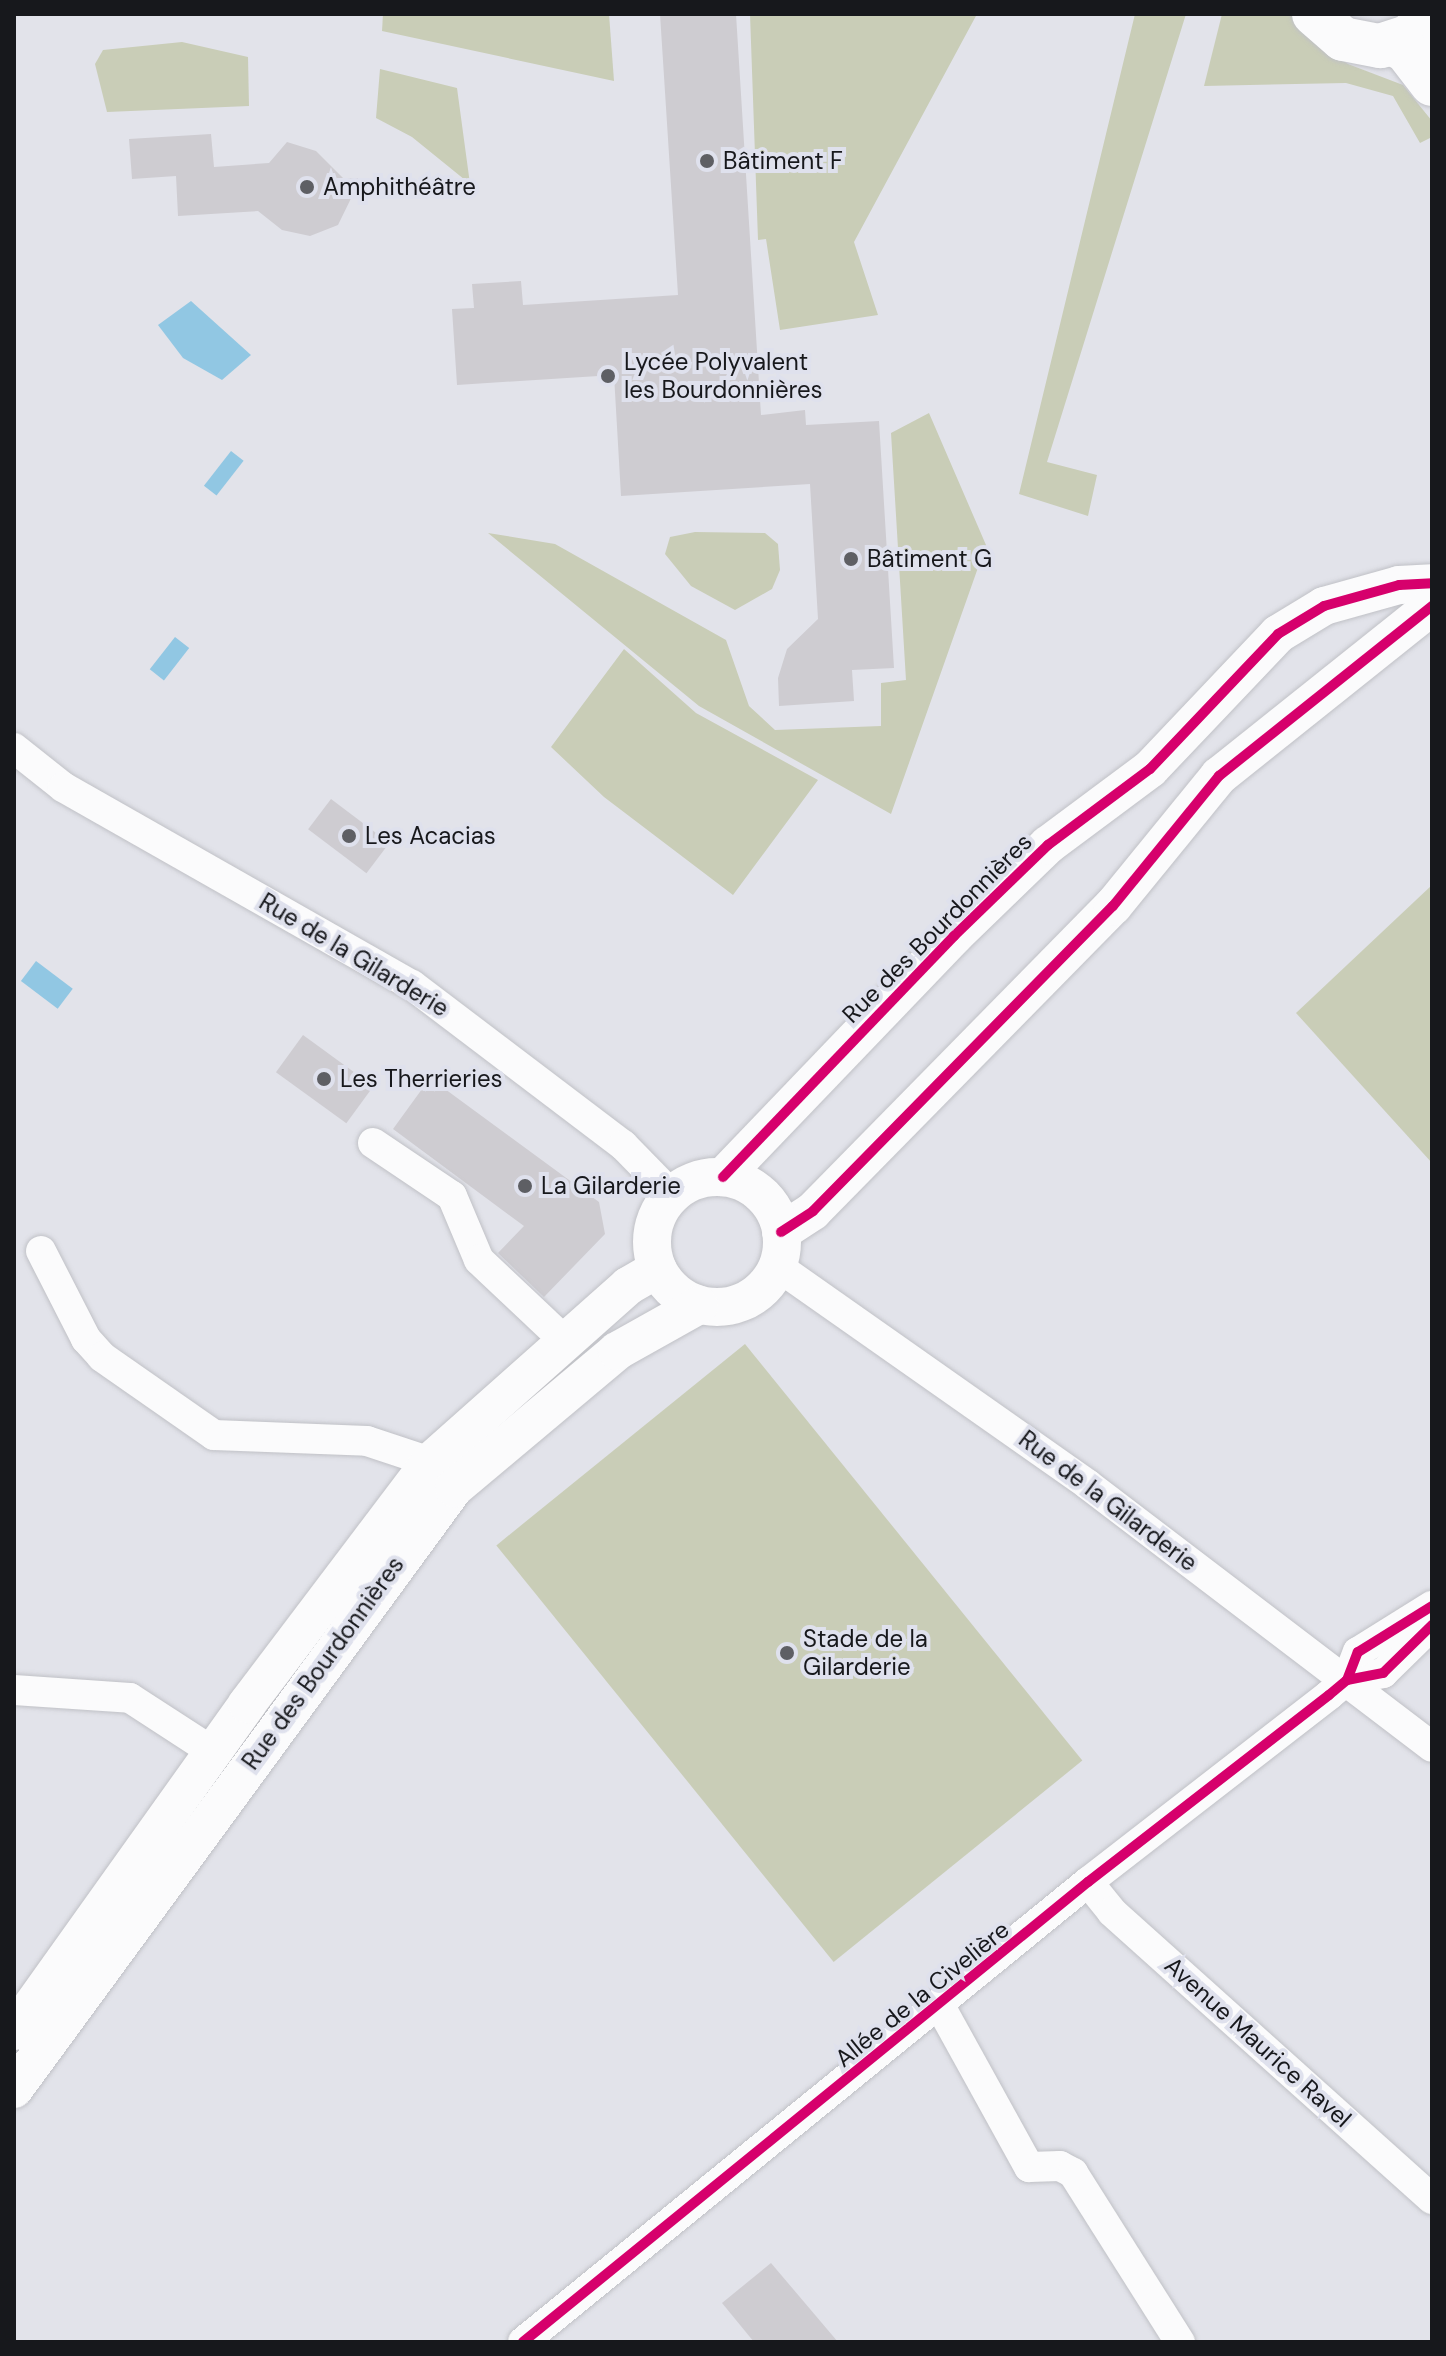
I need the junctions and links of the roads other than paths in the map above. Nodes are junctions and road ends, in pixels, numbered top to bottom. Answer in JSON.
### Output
{"nodes":[{"id":1,"x":1314,"y":14,"type":"edge"},
{"id":2,"x":1432,"y":15,"type":"edge"},
{"id":3,"x":1391,"y":44,"type":"junction"},
{"id":4,"x":1432,"y":84,"type":"edge"},
{"id":5,"x":1432,"y":583,"type":"edge"},
{"id":6,"x":1432,"y":606,"type":"edge"},
{"id":7,"x":14,"y":748,"type":"edge"},
{"id":8,"x":373,"y":1143,"type":"dead end"},
{"id":9,"x":723,"y":1177,"type":"junction"},
{"id":10,"x":672,"y":1195,"type":"junction"},
{"id":11,"x":779,"y":1249,"type":"junction"},
{"id":12,"x":41,"y":1251,"type":"dead end"},
{"id":13,"x":657,"y":1269,"type":"junction"},
{"id":14,"x":699,"y":1305,"type":"junction"},
{"id":15,"x":565,"y":1341,"type":"junction"},
{"id":16,"x":430,"y":1462,"type":"junction"},
{"id":17,"x":1432,"y":1606,"type":"edge"},
{"id":18,"x":1432,"y":1625,"type":"edge"},
{"id":19,"x":1347,"y":1680,"type":"junction"},
{"id":20,"x":14,"y":1690,"type":"edge"},
{"id":21,"x":1432,"y":1747,"type":"edge"},
{"id":22,"x":213,"y":1752,"type":"junction"},
{"id":23,"x":1088,"y":1882,"type":"junction"},
{"id":24,"x":940,"y":2006,"type":"junction"},
{"id":25,"x":14,"y":2031,"type":"edge"},
{"id":26,"x":14,"y":2089,"type":"edge"},
{"id":27,"x":1432,"y":2199,"type":"edge"},
{"id":28,"x":523,"y":2342,"type":"edge"},
{"id":29,"x":1180,"y":2342,"type":"edge"}],
"edges":[{"from":1,"to":3,"type":"main road"},
{"from":2,"to":3,"type":"main road"},
{"from":3,"to":4,"type":"main road"},
{"from":5,"to":9,"type":"street","name":"Rue des Bourdonnières"},
{"from":6,"to":11,"type":"street"},
{"from":7,"to":10,"type":"street","name":"Rue de la Gilarderie"},
{"from":8,"to":15,"type":"street"},
{"from":9,"to":10,"type":"street"},
{"from":9,"to":11,"type":"street"},
{"from":10,"to":13,"type":"street"},
{"from":11,"to":14,"type":"street"},
{"from":11,"to":19,"type":"street","name":"Rue de la Gilarderie"},
{"from":12,"to":16,"type":"street"},
{"from":13,"to":14,"type":"street"},
{"from":13,"to":15,"type":"street","name":"Rue des Bourdonnières"},
{"from":14,"to":26,"type":"street","name":"Rue des Bourdonnières"},
{"from":15,"to":16,"type":"street","name":"Rue des Bourdonnières"},
{"from":16,"to":22,"type":"street","name":"Rue des Bourdonnières"},
{"from":17,"to":19,"type":"street","name":"Allée de la Civelière"},
{"from":18,"to":19,"type":"street","name":"Allée de la Civelière"},
{"from":19,"to":21,"type":"street","name":"Rue de la Gilarderie"},
{"from":19,"to":23,"type":"street","name":"Allée de la Civelière"},
{"from":20,"to":22,"type":"street"},
{"from":22,"to":25,"type":"street","name":"Rue des Bourdonnières"},
{"from":23,"to":24,"type":"street","name":"Allée de la Civelière"},
{"from":23,"to":27,"type":"street","name":"Avenue Maurice Ravel"},
{"from":24,"to":28,"type":"street","name":"Allée de la Civelière"},
{"from":24,"to":29,"type":"street"}]}
